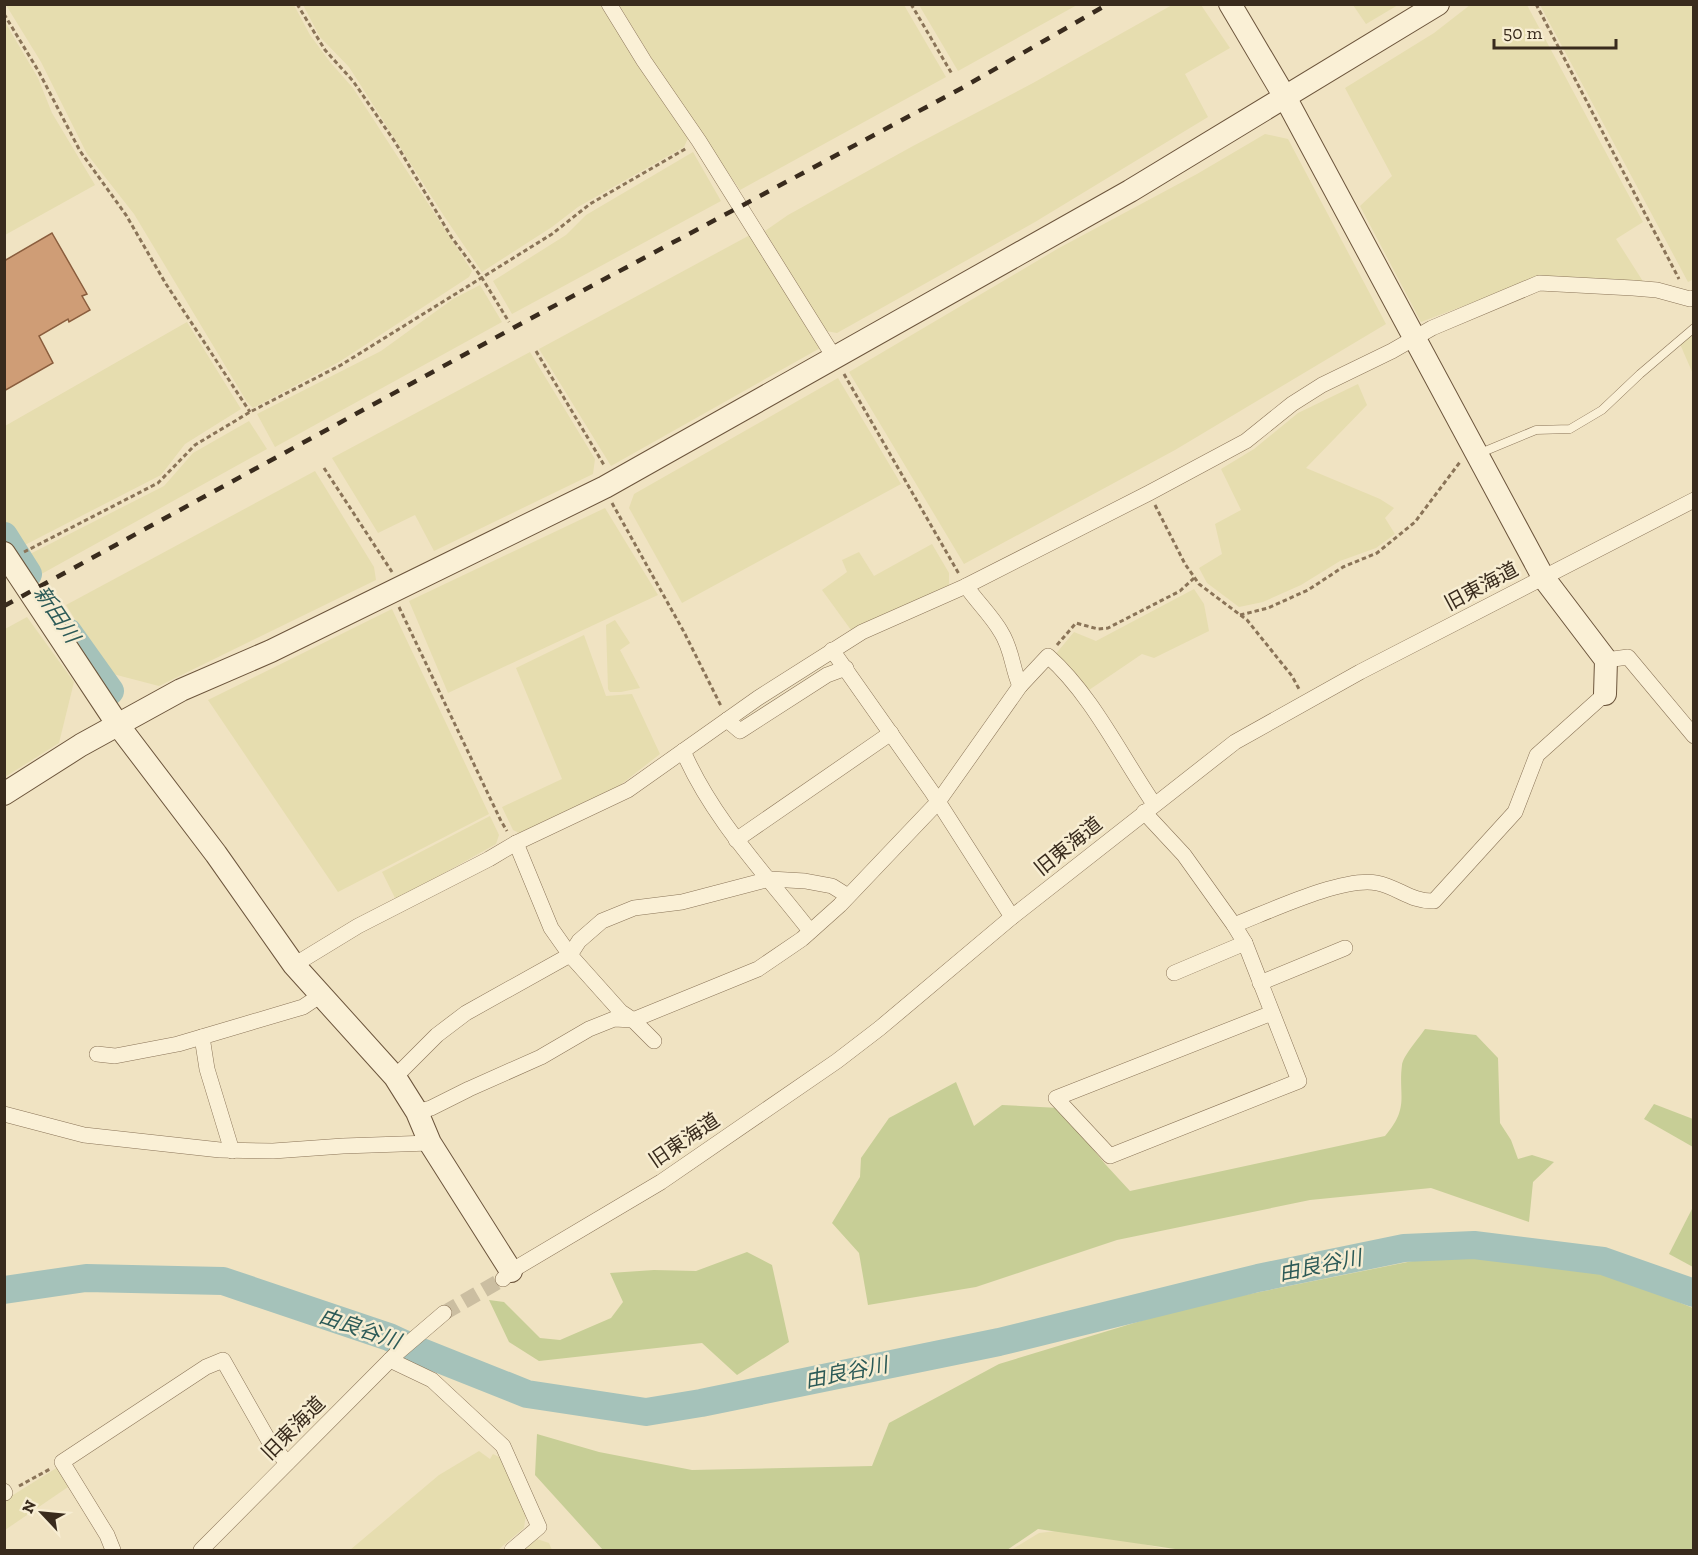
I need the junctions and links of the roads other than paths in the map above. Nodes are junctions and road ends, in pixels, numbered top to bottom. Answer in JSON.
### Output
{"nodes":[{"id":1,"x":609,"y":4,"type":"edge"},
{"id":2,"x":1230,"y":4,"type":"edge"},
{"id":3,"x":1438,"y":4,"type":"edge"},
{"id":4,"x":1285,"y":97,"type":"junction"},
{"id":5,"x":1692,"y":301,"type":"edge"},
{"id":6,"x":1694,"y":328,"type":"edge"},
{"id":7,"x":1414,"y":339,"type":"junction"},
{"id":8,"x":834,"y":357,"type":"junction"},
{"id":9,"x":1474,"y":450,"type":"junction"},
{"id":10,"x":1694,"y":500,"type":"edge"},
{"id":11,"x":7,"y":556,"type":"edge"},
{"id":12,"x":1543,"y":577,"type":"junction"},
{"id":13,"x":966,"y":586,"type":"junction"},
{"id":14,"x":832,"y":650,"type":"junction"},
{"id":15,"x":1606,"y":660,"type":"junction"},
{"id":16,"x":846,"y":669,"type":"junction"},
{"id":17,"x":1020,"y":686,"type":"junction"},
{"id":18,"x":1605,"y":694,"type":"joint"},
{"id":19,"x":728,"y":720,"type":"junction"},
{"id":20,"x":118,"y":725,"type":"junction"},
{"id":21,"x":1690,"y":728,"type":"edge"},
{"id":22,"x":891,"y":733,"type":"junction"},
{"id":23,"x":683,"y":751,"type":"junction"},
{"id":24,"x":4,"y":794,"type":"edge"},
{"id":25,"x":938,"y":802,"type":"junction"},
{"id":26,"x":1149,"y":808,"type":"junction"},
{"id":27,"x":736,"y":840,"type":"junction"},
{"id":28,"x":516,"y":843,"type":"junction"},
{"id":29,"x":770,"y":879,"type":"junction"},
{"id":30,"x":848,"y":896,"type":"junction"},
{"id":31,"x":1012,"y":917,"type":"junction"},
{"id":32,"x":1234,"y":925,"type":"junction"},
{"id":33,"x":810,"y":931,"type":"junction"},
{"id":34,"x":1245,"y":943,"type":"junction"},
{"id":35,"x":1345,"y":948,"type":"dead end"},
{"id":36,"x":570,"y":955,"type":"junction"},
{"id":37,"x":294,"y":965,"type":"junction"},
{"id":38,"x":1174,"y":973,"type":"dead end"},
{"id":39,"x":1260,"y":983,"type":"junction"},
{"id":40,"x":321,"y":995,"type":"junction"},
{"id":41,"x":1272,"y":1013,"type":"junction"},
{"id":42,"x":633,"y":1020,"type":"junction"},
{"id":43,"x":202,"y":1037,"type":"junction"},
{"id":44,"x":654,"y":1041,"type":"dead end"},
{"id":45,"x":97,"y":1054,"type":"dead end"},
{"id":46,"x":395,"y":1077,"type":"junction"},
{"id":47,"x":417,"y":1112,"type":"junction"},
{"id":48,"x":4,"y":1114,"type":"edge"},
{"id":49,"x":430,"y":1143,"type":"junction"},
{"id":50,"x":232,"y":1150,"type":"junction"},
{"id":51,"x":507,"y":1275,"type":"joint"},
{"id":52,"x":444,"y":1313,"type":"tunnel mouth"},
{"id":53,"x":393,"y":1357,"type":"junction"},
{"id":54,"x":287,"y":1463,"type":"junction"},
{"id":55,"x":113,"y":1551,"type":"edge"},
{"id":56,"x":201,"y":1551,"type":"edge"},
{"id":57,"x":512,"y":1551,"type":"edge"}],
"edges":[{"from":1,"to":8,"type":"street"},
{"from":2,"to":4,"type":"street"},
{"from":3,"to":4,"type":"street"},
{"from":4,"to":7,"type":"street"},
{"from":4,"to":8,"type":"street"},
{"from":5,"to":7,"type":"street"},
{"from":6,"to":9,"type":"lane"},
{"from":7,"to":9,"type":"street"},
{"from":7,"to":13,"type":"street"},
{"from":8,"to":20,"type":"street"},
{"from":9,"to":12,"type":"street"},
{"from":10,"to":12,"type":"street","name":"旧東海道"},
{"from":11,"to":20,"type":"street"},
{"from":12,"to":15,"type":"street"},
{"from":12,"to":26,"type":"street","name":"旧東海道"},
{"from":13,"to":14,"type":"street"},
{"from":13,"to":17,"type":"street"},
{"from":14,"to":16,"type":"street"},
{"from":14,"to":19,"type":"street"},
{"from":15,"to":18,"type":"street"},
{"from":15,"to":21,"type":"street"},
{"from":16,"to":19,"type":"street"},
{"from":16,"to":22,"type":"street"},
{"from":17,"to":25,"type":"street"},
{"from":17,"to":26,"type":"street"},
{"from":18,"to":32,"type":"street"},
{"from":19,"to":23,"type":"street"},
{"from":20,"to":24,"type":"street"},
{"from":20,"to":37,"type":"street"},
{"from":22,"to":25,"type":"street"},
{"from":22,"to":27,"type":"street"},
{"from":23,"to":27,"type":"street"},
{"from":23,"to":28,"type":"street"},
{"from":25,"to":30,"type":"street"},
{"from":25,"to":31,"type":"street"},
{"from":26,"to":31,"type":"street","name":"旧東海道"},
{"from":26,"to":32,"type":"street"},
{"from":27,"to":29,"type":"street"},
{"from":28,"to":36,"type":"street"},
{"from":28,"to":37,"type":"street"},
{"from":29,"to":30,"type":"street"},
{"from":29,"to":33,"type":"street"},
{"from":29,"to":36,"type":"street"},
{"from":30,"to":33,"type":"street"},
{"from":31,"to":51,"type":"street","name":"旧東海道"},
{"from":32,"to":34,"type":"street"},
{"from":33,"to":42,"type":"street"},
{"from":34,"to":38,"type":"street"},
{"from":34,"to":39,"type":"street"},
{"from":35,"to":39,"type":"street"},
{"from":36,"to":42,"type":"street"},
{"from":36,"to":46,"type":"street"},
{"from":37,"to":40,"type":"street"},
{"from":39,"to":41,"type":"street"},
{"from":40,"to":43,"type":"street"},
{"from":40,"to":46,"type":"street"},
{"from":41,"to":41,"type":"street"},
{"from":42,"to":44,"type":"street"},
{"from":42,"to":47,"type":"street"},
{"from":43,"to":45,"type":"street"},
{"from":43,"to":50,"type":"street"},
{"from":46,"to":47,"type":"street"},
{"from":47,"to":49,"type":"street"},
{"from":48,"to":50,"type":"street"},
{"from":49,"to":50,"type":"street"},
{"from":49,"to":51,"type":"street"},
{"from":52,"to":53,"type":"street","name":"旧東海道"},
{"from":53,"to":54,"type":"street","name":"旧東海道"},
{"from":53,"to":57,"type":"street"},
{"from":54,"to":55,"type":"street"},
{"from":54,"to":56,"type":"street","name":"旧東海道"}]}
